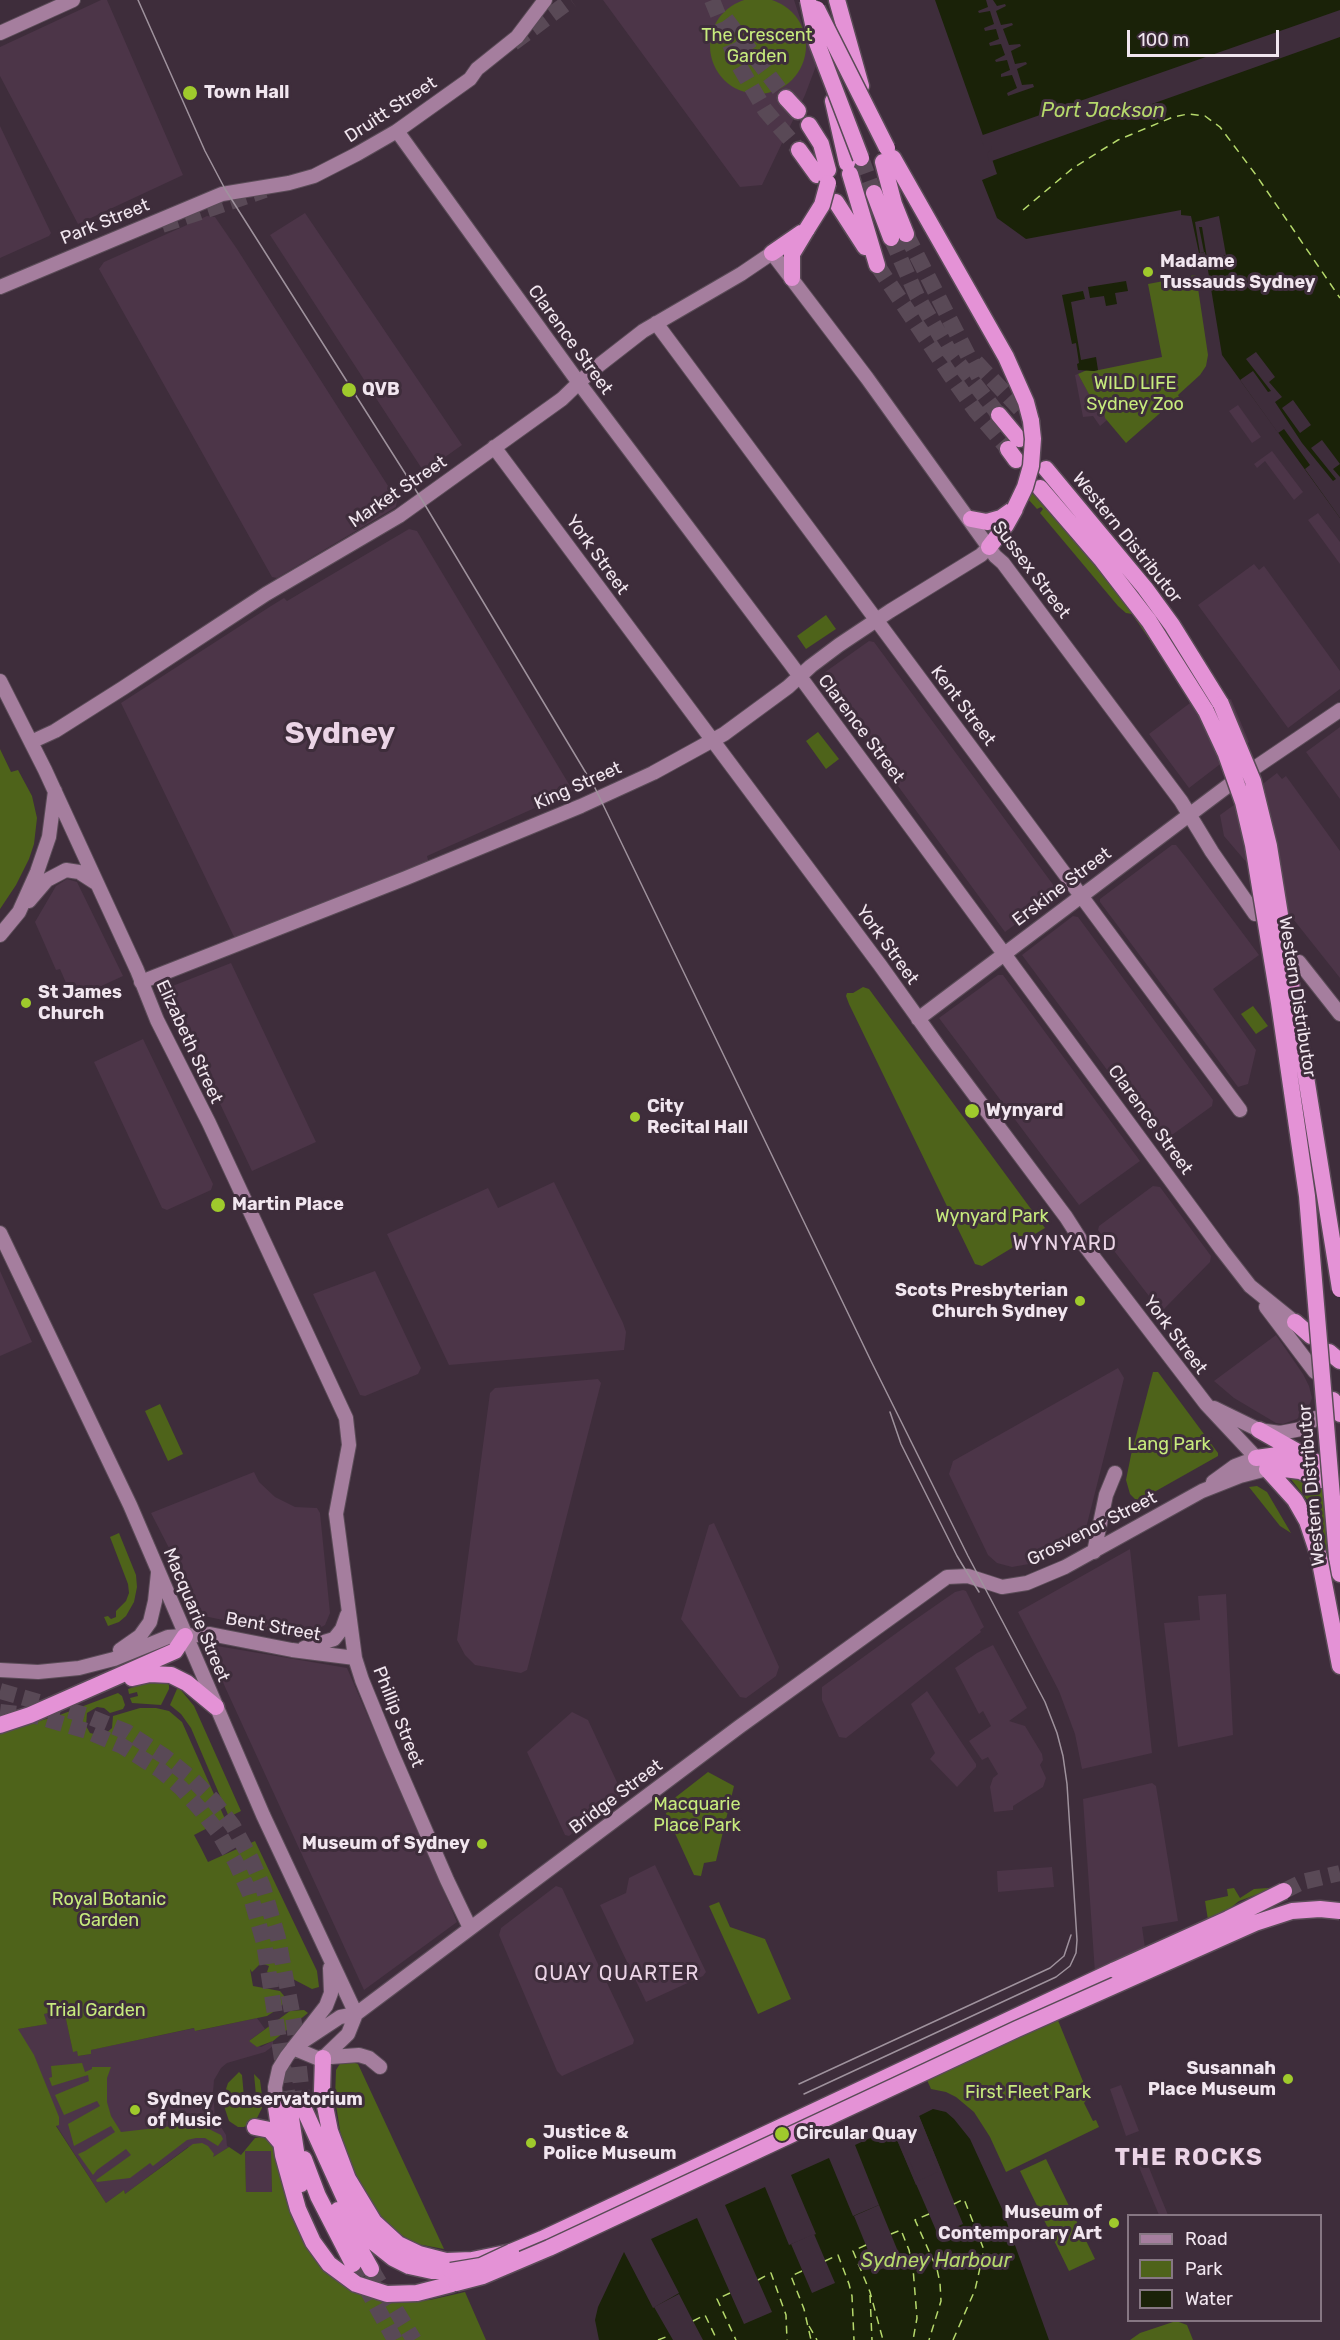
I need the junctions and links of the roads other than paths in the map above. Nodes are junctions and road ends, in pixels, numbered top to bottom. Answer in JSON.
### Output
{"nodes":[{"id":1,"x":73,"y":0,"type":"edge"},
{"id":2,"x":545,"y":0,"type":"edge"},
{"id":3,"x":808,"y":0,"type":"edge"},
{"id":4,"x":812,"y":0,"type":"edge"},
{"id":5,"x":837,"y":0,"type":"edge"},
{"id":6,"x":0,"y":33,"type":"edge"},
{"id":7,"x":861,"y":86,"type":"dead end"},
{"id":8,"x":786,"y":98,"type":"tunnel mouth"},
{"id":9,"x":833,"y":101,"type":"dead end"},
{"id":10,"x":798,"y":111,"type":"dead end"},
{"id":11,"x":809,"y":125,"type":"dead end"},
{"id":12,"x":397,"y":131,"type":"junction"},
{"id":13,"x":799,"y":150,"type":"tunnel mouth"},
{"id":14,"x":888,"y":156,"type":"junction"},
{"id":15,"x":853,"y":165,"type":"junction"},
{"id":16,"x":824,"y":176,"type":"junction"},
{"id":17,"x":224,"y":193,"type":"joint"},
{"id":18,"x":874,"y":193,"type":"tunnel mouth"},
{"id":19,"x":836,"y":202,"type":"dead end"},
{"id":20,"x":807,"y":229,"type":"junction"},
{"id":21,"x":772,"y":253,"type":"junction"},
{"id":22,"x":741,"y":274,"type":"junction"},
{"id":23,"x":792,"y":278,"type":"junction"},
{"id":24,"x":0,"y":287,"type":"edge"},
{"id":25,"x":656,"y":323,"type":"junction"},
{"id":26,"x":579,"y":383,"type":"junction"},
{"id":27,"x":999,"y":415,"type":"tunnel mouth"},
{"id":28,"x":494,"y":447,"type":"junction"},
{"id":29,"x":1014,"y":449,"type":"dead end"},
{"id":30,"x":1046,"y":469,"type":"dead end"},
{"id":31,"x":1040,"y":488,"type":"dead end"},
{"id":32,"x":1015,"y":508,"type":"junction"},
{"id":33,"x":971,"y":519,"type":"junction"},
{"id":34,"x":989,"y":547,"type":"junction"},
{"id":35,"x":876,"y":620,"type":"junction"},
{"id":36,"x":800,"y":676,"type":"junction"},
{"id":37,"x":0,"y":681,"type":"edge"},
{"id":38,"x":1213,"y":708,"type":"junction"},
{"id":39,"x":1340,"y":710,"type":"edge"},
{"id":40,"x":713,"y":741,"type":"junction"},
{"id":41,"x":31,"y":742,"type":"junction"},
{"id":42,"x":1256,"y":767,"type":"dead end"},
{"id":43,"x":1229,"y":785,"type":"dead end"},
{"id":44,"x":55,"y":791,"type":"junction"},
{"id":45,"x":1190,"y":815,"type":"junction"},
{"id":46,"x":98,"y":884,"type":"junction"},
{"id":47,"x":1080,"y":896,"type":"junction"},
{"id":48,"x":19,"y":912,"type":"junction"},
{"id":49,"x":1255,"y":914,"type":"dead end"},
{"id":50,"x":0,"y":935,"type":"edge"},
{"id":51,"x":1004,"y":954,"type":"junction"},
{"id":52,"x":1299,"y":962,"type":"dead end"},
{"id":53,"x":141,"y":982,"type":"junction"},
{"id":54,"x":1340,"y":1014,"type":"edge"},
{"id":55,"x":918,"y":1019,"type":"junction"},
{"id":56,"x":1240,"y":1110,"type":"dead end"},
{"id":57,"x":0,"y":1233,"type":"edge"},
{"id":58,"x":1250,"y":1286,"type":"junction"},
{"id":59,"x":1340,"y":1289,"type":"edge"},
{"id":60,"x":1295,"y":1322,"type":"joint"},
{"id":61,"x":1311,"y":1335,"type":"dead end"},
{"id":62,"x":1315,"y":1372,"type":"dead end"},
{"id":63,"x":1206,"y":1404,"type":"junction"},
{"id":64,"x":346,"y":1418,"type":"joint"},
{"id":65,"x":1316,"y":1418,"type":"dead end"},
{"id":66,"x":1259,"y":1430,"type":"junction"},
{"id":67,"x":1262,"y":1463,"type":"junction"},
{"id":68,"x":1114,"y":1473,"type":"dead end"},
{"id":69,"x":1094,"y":1552,"type":"junction"},
{"id":70,"x":158,"y":1572,"type":"junction"},
{"id":71,"x":1340,"y":1574,"type":"edge"},
{"id":72,"x":961,"y":1575,"type":"joint"},
{"id":73,"x":348,"y":1606,"type":"junction"},
{"id":74,"x":185,"y":1636,"type":"junction"},
{"id":75,"x":292,"y":1650,"type":"junction"},
{"id":76,"x":355,"y":1658,"type":"junction"},
{"id":77,"x":1340,"y":1666,"type":"edge"},
{"id":78,"x":79,"y":1668,"type":"junction"},
{"id":79,"x":0,"y":1670,"type":"edge"},
{"id":80,"x":79,"y":1693,"type":"junction"},
{"id":81,"x":216,"y":1707,"type":"junction"},
{"id":82,"x":0,"y":1725,"type":"edge"},
{"id":83,"x":1284,"y":1891,"type":"tunnel mouth"},
{"id":84,"x":1340,"y":1911,"type":"edge"},
{"id":85,"x":470,"y":1928,"type":"junction"},
{"id":86,"x":329,"y":1958,"type":"junction"},
{"id":87,"x":356,"y":2014,"type":"junction"},
{"id":88,"x":293,"y":2048,"type":"junction"},
{"id":89,"x":323,"y":2058,"type":"junction"},
{"id":90,"x":380,"y":2067,"type":"dead end"},
{"id":91,"x":292,"y":2106,"type":"junction"},
{"id":92,"x":255,"y":2127,"type":"dead end"},
{"id":93,"x":281,"y":2143,"type":"junction"},
{"id":94,"x":353,"y":2264,"type":"tunnel mouth"},
{"id":95,"x":372,"y":2269,"type":"tunnel mouth"},
{"id":96,"x":451,"y":2275,"type":"junction"}],
"edges":[{"from":1,"to":6,"type":"street"},
{"from":2,"to":12,"type":"street","name":"Druitt Street"},
{"from":3,"to":15,"type":"highway","bridge":true},
{"from":4,"to":14,"type":"highway","bridge":true},
{"from":5,"to":7,"type":"highway"},
{"from":8,"to":10,"type":"highway"},
{"from":9,"to":15,"type":"highway"},
{"from":11,"to":16,"type":"highway"},
{"from":12,"to":17,"type":"street","name":"Druitt Street"},
{"from":12,"to":26,"type":"street","name":"Clarence Street"},
{"from":13,"to":16,"type":"highway"},
{"from":14,"to":18,"type":"highway"},
{"from":14,"to":32,"type":"highway","bridge":true},
{"from":15,"to":19,"type":"highway"},
{"from":16,"to":20,"type":"highway","bridge":true},
{"from":17,"to":24,"type":"street","name":"Park Street"},
{"from":20,"to":21,"type":"highway"},
{"from":20,"to":23,"type":"highway"},
{"from":21,"to":22,"type":"street","name":"Market Street"},
{"from":21,"to":23,"type":"street","name":"Sussex Street"},
{"from":22,"to":23,"type":"street"},
{"from":22,"to":25,"type":"street","name":"Market Street"},
{"from":23,"to":33,"type":"street","name":"Sussex Street"},
{"from":25,"to":26,"type":"street","name":"Market Street"},
{"from":25,"to":35,"type":"street","name":"Kent Street"},
{"from":26,"to":28,"type":"street","name":"Market Street"},
{"from":26,"to":36,"type":"street","name":"Clarence Street"},
{"from":27,"to":29,"type":"highway"},
{"from":28,"to":40,"type":"street","name":"York Street"},
{"from":28,"to":41,"type":"street","name":"Market Street"},
{"from":30,"to":38,"type":"highway","name":"Western Distributor"},
{"from":31,"to":38,"type":"highway","name":"Western Distributor"},
{"from":32,"to":33,"type":"highway"},
{"from":32,"to":34,"type":"highway"},
{"from":33,"to":34,"type":"street","name":"Sussex Street"},
{"from":34,"to":35,"type":"street","name":"King Street"},
{"from":34,"to":45,"type":"street","name":"Sussex Street"},
{"from":35,"to":36,"type":"street","name":"King Street"},
{"from":35,"to":47,"type":"street","name":"Kent Street"},
{"from":36,"to":40,"type":"street","name":"King Street"},
{"from":36,"to":51,"type":"street","name":"Clarence Street"},
{"from":37,"to":41,"type":"street","name":"Elizabeth Street"},
{"from":38,"to":59,"type":"highway","name":"Western Distributor","bridge":true},
{"from":38,"to":71,"type":"highway","name":"Western Distributor","bridge":true},
{"from":39,"to":42,"type":"street"},
{"from":40,"to":53,"type":"street","name":"King Street"},
{"from":40,"to":55,"type":"street","name":"York Street"},
{"from":41,"to":44,"type":"street","name":"Elizabeth Street"},
{"from":43,"to":45,"type":"street","name":"Erskine Street"},
{"from":44,"to":46,"type":"street","name":"Elizabeth Street"},
{"from":44,"to":48,"type":"street"},
{"from":45,"to":47,"type":"street","name":"Erskine Street"},
{"from":45,"to":49,"type":"street","name":"Sussex Street"},
{"from":46,"to":48,"type":"street"},
{"from":46,"to":53,"type":"street","name":"Elizabeth Street"},
{"from":47,"to":51,"type":"street","name":"Erskine Street"},
{"from":47,"to":56,"type":"street","name":"Kent Street"},
{"from":48,"to":50,"type":"street"},
{"from":51,"to":55,"type":"street","name":"Erskine Street"},
{"from":51,"to":58,"type":"street","name":"Clarence Street"},
{"from":52,"to":54,"type":"street"},
{"from":53,"to":64,"type":"street","name":"Elizabeth Street"},
{"from":55,"to":63,"type":"street","name":"York Street"},
{"from":57,"to":70,"type":"street","name":"Macquarie Street"},
{"from":58,"to":60,"type":"street","name":"Clarence Street"},
{"from":58,"to":62,"type":"street"},
{"from":60,"to":61,"type":"highway"},
{"from":63,"to":66,"type":"street"},
{"from":63,"to":67,"type":"street","name":"York Street"},
{"from":64,"to":73,"type":"street","name":"Phillip Street"},
{"from":65,"to":66,"type":"street"},
{"from":66,"to":67,"type":"highway"},
{"from":67,"to":69,"type":"street","name":"Grosvenor Street"},
{"from":67,"to":77,"type":"highway"},
{"from":68,"to":69,"type":"street"},
{"from":69,"to":72,"type":"street","name":"Grosvenor Street"},
{"from":70,"to":74,"type":"street","name":"Macquarie Street"},
{"from":70,"to":78,"type":"street"},
{"from":72,"to":85,"type":"street","name":"Bridge Street"},
{"from":73,"to":75,"type":"street"},
{"from":73,"to":76,"type":"street","name":"Phillip Street"},
{"from":74,"to":75,"type":"street","name":"Bent Street"},
{"from":74,"to":78,"type":"street","name":"Bent Street"},
{"from":74,"to":80,"type":"highway"},
{"from":74,"to":81,"type":"street","name":"Macquarie Street"},
{"from":75,"to":76,"type":"street","name":"Bent Street"},
{"from":76,"to":85,"type":"street","name":"Phillip Street"},
{"from":78,"to":79,"type":"street"},
{"from":80,"to":81,"type":"highway"},
{"from":80,"to":82,"type":"highway"},
{"from":81,"to":86,"type":"street","name":"Macquarie Street"},
{"from":83,"to":96,"type":"highway","bridge":true},
{"from":84,"to":96,"type":"highway","bridge":true},
{"from":85,"to":87,"type":"street","name":"Bridge Street"},
{"from":86,"to":87,"type":"street","name":"Macquarie Street"},
{"from":86,"to":88,"type":"street"},
{"from":87,"to":88,"type":"street","name":"Bridge Street"},
{"from":87,"to":89,"type":"street"},
{"from":88,"to":89,"type":"street"},
{"from":88,"to":91,"type":"street"},
{"from":89,"to":90,"type":"street"},
{"from":89,"to":96,"type":"highway"},
{"from":91,"to":93,"type":"highway"},
{"from":91,"to":94,"type":"highway"},
{"from":91,"to":95,"type":"highway"},
{"from":91,"to":96,"type":"highway"},
{"from":91,"to":96,"type":"highway"},
{"from":92,"to":93,"type":"highway"},
{"from":93,"to":96,"type":"highway"}]}
